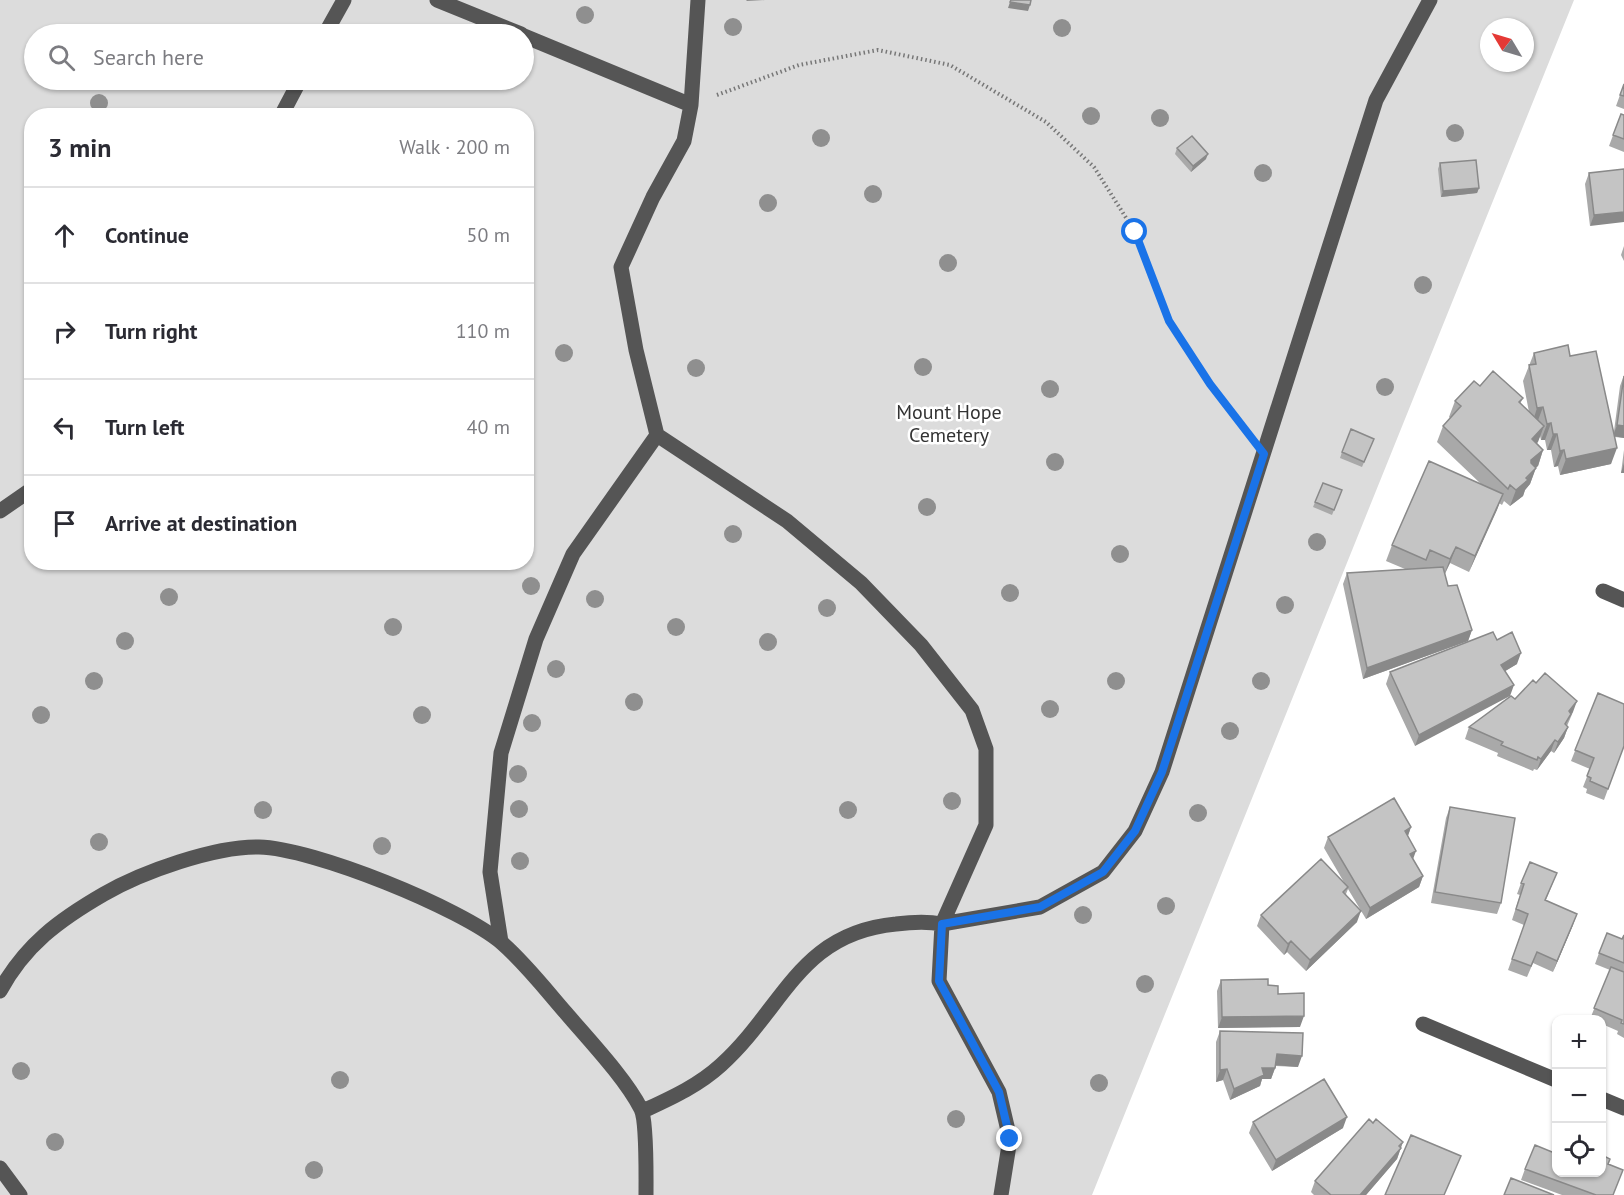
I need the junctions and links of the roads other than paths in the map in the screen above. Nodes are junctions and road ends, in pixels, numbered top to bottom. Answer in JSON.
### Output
{"nodes":[{"id":1,"x":344,"y":0,"type":"edge"},
{"id":2,"x":437,"y":0,"type":"edge"},
{"id":3,"x":698,"y":0,"type":"edge"},
{"id":4,"x":1430,"y":0,"type":"edge"},
{"id":5,"x":331,"y":24,"type":"edge"},
{"id":6,"x":495,"y":24,"type":"edge"},
{"id":7,"x":534,"y":40,"type":"edge"},
{"id":8,"x":295,"y":90,"type":"edge"},
{"id":9,"x":691,"y":105,"type":"junction"},
{"id":10,"x":285,"y":108,"type":"edge"},
{"id":11,"x":657,"y":435,"type":"junction"},
{"id":12,"x":24,"y":494,"type":"edge"},
{"id":13,"x":0,"y":511,"type":"edge"},
{"id":14,"x":1603,"y":591,"type":"dead end"},
{"id":15,"x":1624,"y":600,"type":"edge"},
{"id":16,"x":942,"y":924,"type":"junction"},
{"id":17,"x":501,"y":942,"type":"junction"},
{"id":18,"x":0,"y":991,"type":"edge"},
{"id":19,"x":1423,"y":1024,"type":"dead end"},
{"id":20,"x":1552,"y":1078,"type":"edge"},
{"id":21,"x":1606,"y":1101,"type":"edge"},
{"id":22,"x":1624,"y":1108,"type":"edge"},
{"id":23,"x":643,"y":1111,"type":"junction"},
{"id":24,"x":0,"y":1168,"type":"edge"},
{"id":25,"x":20,"y":1195,"type":"edge"},
{"id":26,"x":646,"y":1195,"type":"edge"},
{"id":27,"x":1001,"y":1195,"type":"edge"}],
"edges":[{"from":1,"to":5,"type":"street"},
{"from":2,"to":6,"type":"street"},
{"from":3,"to":9,"type":"street"},
{"from":4,"to":16,"type":"street"},
{"from":7,"to":9,"type":"street"},
{"from":8,"to":10,"type":"street"},
{"from":9,"to":11,"type":"street"},
{"from":11,"to":16,"type":"street"},
{"from":11,"to":17,"type":"street"},
{"from":12,"to":13,"type":"street"},
{"from":14,"to":15,"type":"street"},
{"from":16,"to":23,"type":"street"},
{"from":16,"to":27,"type":"street"},
{"from":17,"to":18,"type":"street"},
{"from":17,"to":23,"type":"street"},
{"from":19,"to":20,"type":"street"},
{"from":21,"to":22,"type":"street"},
{"from":23,"to":26,"type":"street"},
{"from":24,"to":25,"type":"street"}]}
